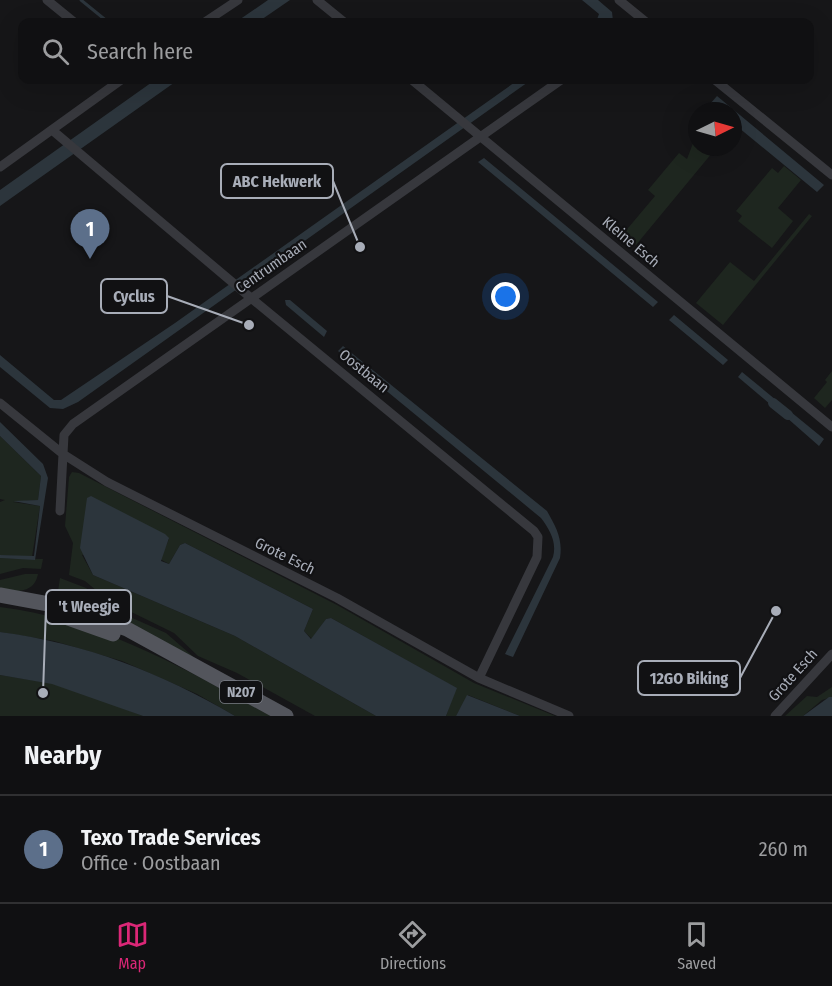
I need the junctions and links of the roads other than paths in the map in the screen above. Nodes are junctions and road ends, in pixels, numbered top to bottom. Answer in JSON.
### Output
{"nodes":[{"id":1,"x":47,"y":0,"type":"edge"},
{"id":2,"x":238,"y":0,"type":"edge"},
{"id":3,"x":317,"y":0,"type":"edge"},
{"id":4,"x":619,"y":0,"type":"edge"},
{"id":5,"x":69,"y":18,"type":"edge"},
{"id":6,"x":211,"y":18,"type":"edge"},
{"id":7,"x":339,"y":18,"type":"edge"},
{"id":8,"x":639,"y":18,"type":"edge"},
{"id":9,"x":115,"y":84,"type":"edge"},
{"id":10,"x":417,"y":84,"type":"edge"},
{"id":11,"x":555,"y":84,"type":"edge"},
{"id":12,"x":720,"y":84,"type":"edge"},
{"id":13,"x":52,"y":130,"type":"junction"},
{"id":14,"x":482,"y":137,"type":"junction"},
{"id":15,"x":0,"y":167,"type":"edge"},
{"id":16,"x":832,"y":175,"type":"edge"},
{"id":17,"x":251,"y":298,"type":"junction"},
{"id":18,"x":0,"y":403,"type":"edge"},
{"id":19,"x":832,"y":427,"type":"edge"},
{"id":20,"x":63,"y":454,"type":"junction"},
{"id":21,"x":60,"y":512,"type":"dead end"},
{"id":22,"x":0,"y":595,"type":"edge"},
{"id":23,"x":0,"y":605,"type":"edge"},
{"id":24,"x":832,"y":654,"type":"edge"},
{"id":25,"x":196,"y":668,"type":"junction"},
{"id":26,"x":479,"y":678,"type":"junction"},
{"id":27,"x":286,"y":716,"type":"edge"},
{"id":28,"x":569,"y":716,"type":"edge"},
{"id":29,"x":775,"y":716,"type":"edge"}],
"edges":[{"from":1,"to":5,"type":"street"},
{"from":2,"to":6,"type":"street"},
{"from":3,"to":7,"type":"street"},
{"from":4,"to":8,"type":"street"},
{"from":9,"to":13,"type":"street"},
{"from":10,"to":14,"type":"street","name":"Kleine Esch"},
{"from":11,"to":14,"type":"street","name":"Centrumbaan"},
{"from":12,"to":16,"type":"street"},
{"from":13,"to":15,"type":"street"},
{"from":13,"to":17,"type":"street","name":"Oostbaan"},
{"from":14,"to":17,"type":"street","name":"Centrumbaan"},
{"from":14,"to":19,"type":"street","name":"Kleine Esch"},
{"from":17,"to":20,"type":"street","name":"Centrumbaan"},
{"from":17,"to":26,"type":"street","name":"Oostbaan"},
{"from":18,"to":20,"type":"street","name":"Grote Esch"},
{"from":20,"to":21,"type":"street","name":"Centrumbaan"},
{"from":20,"to":26,"type":"street","name":"Grote Esch"},
{"from":22,"to":25,"type":"main road","number":"N207"},
{"from":23,"to":25,"type":"main road","number":"N207"},
{"from":24,"to":29,"type":"street","name":"Grote Esch"},
{"from":25,"to":27,"type":"main road","number":"N207"},
{"from":26,"to":28,"type":"street","name":"Grote Esch"}]}
